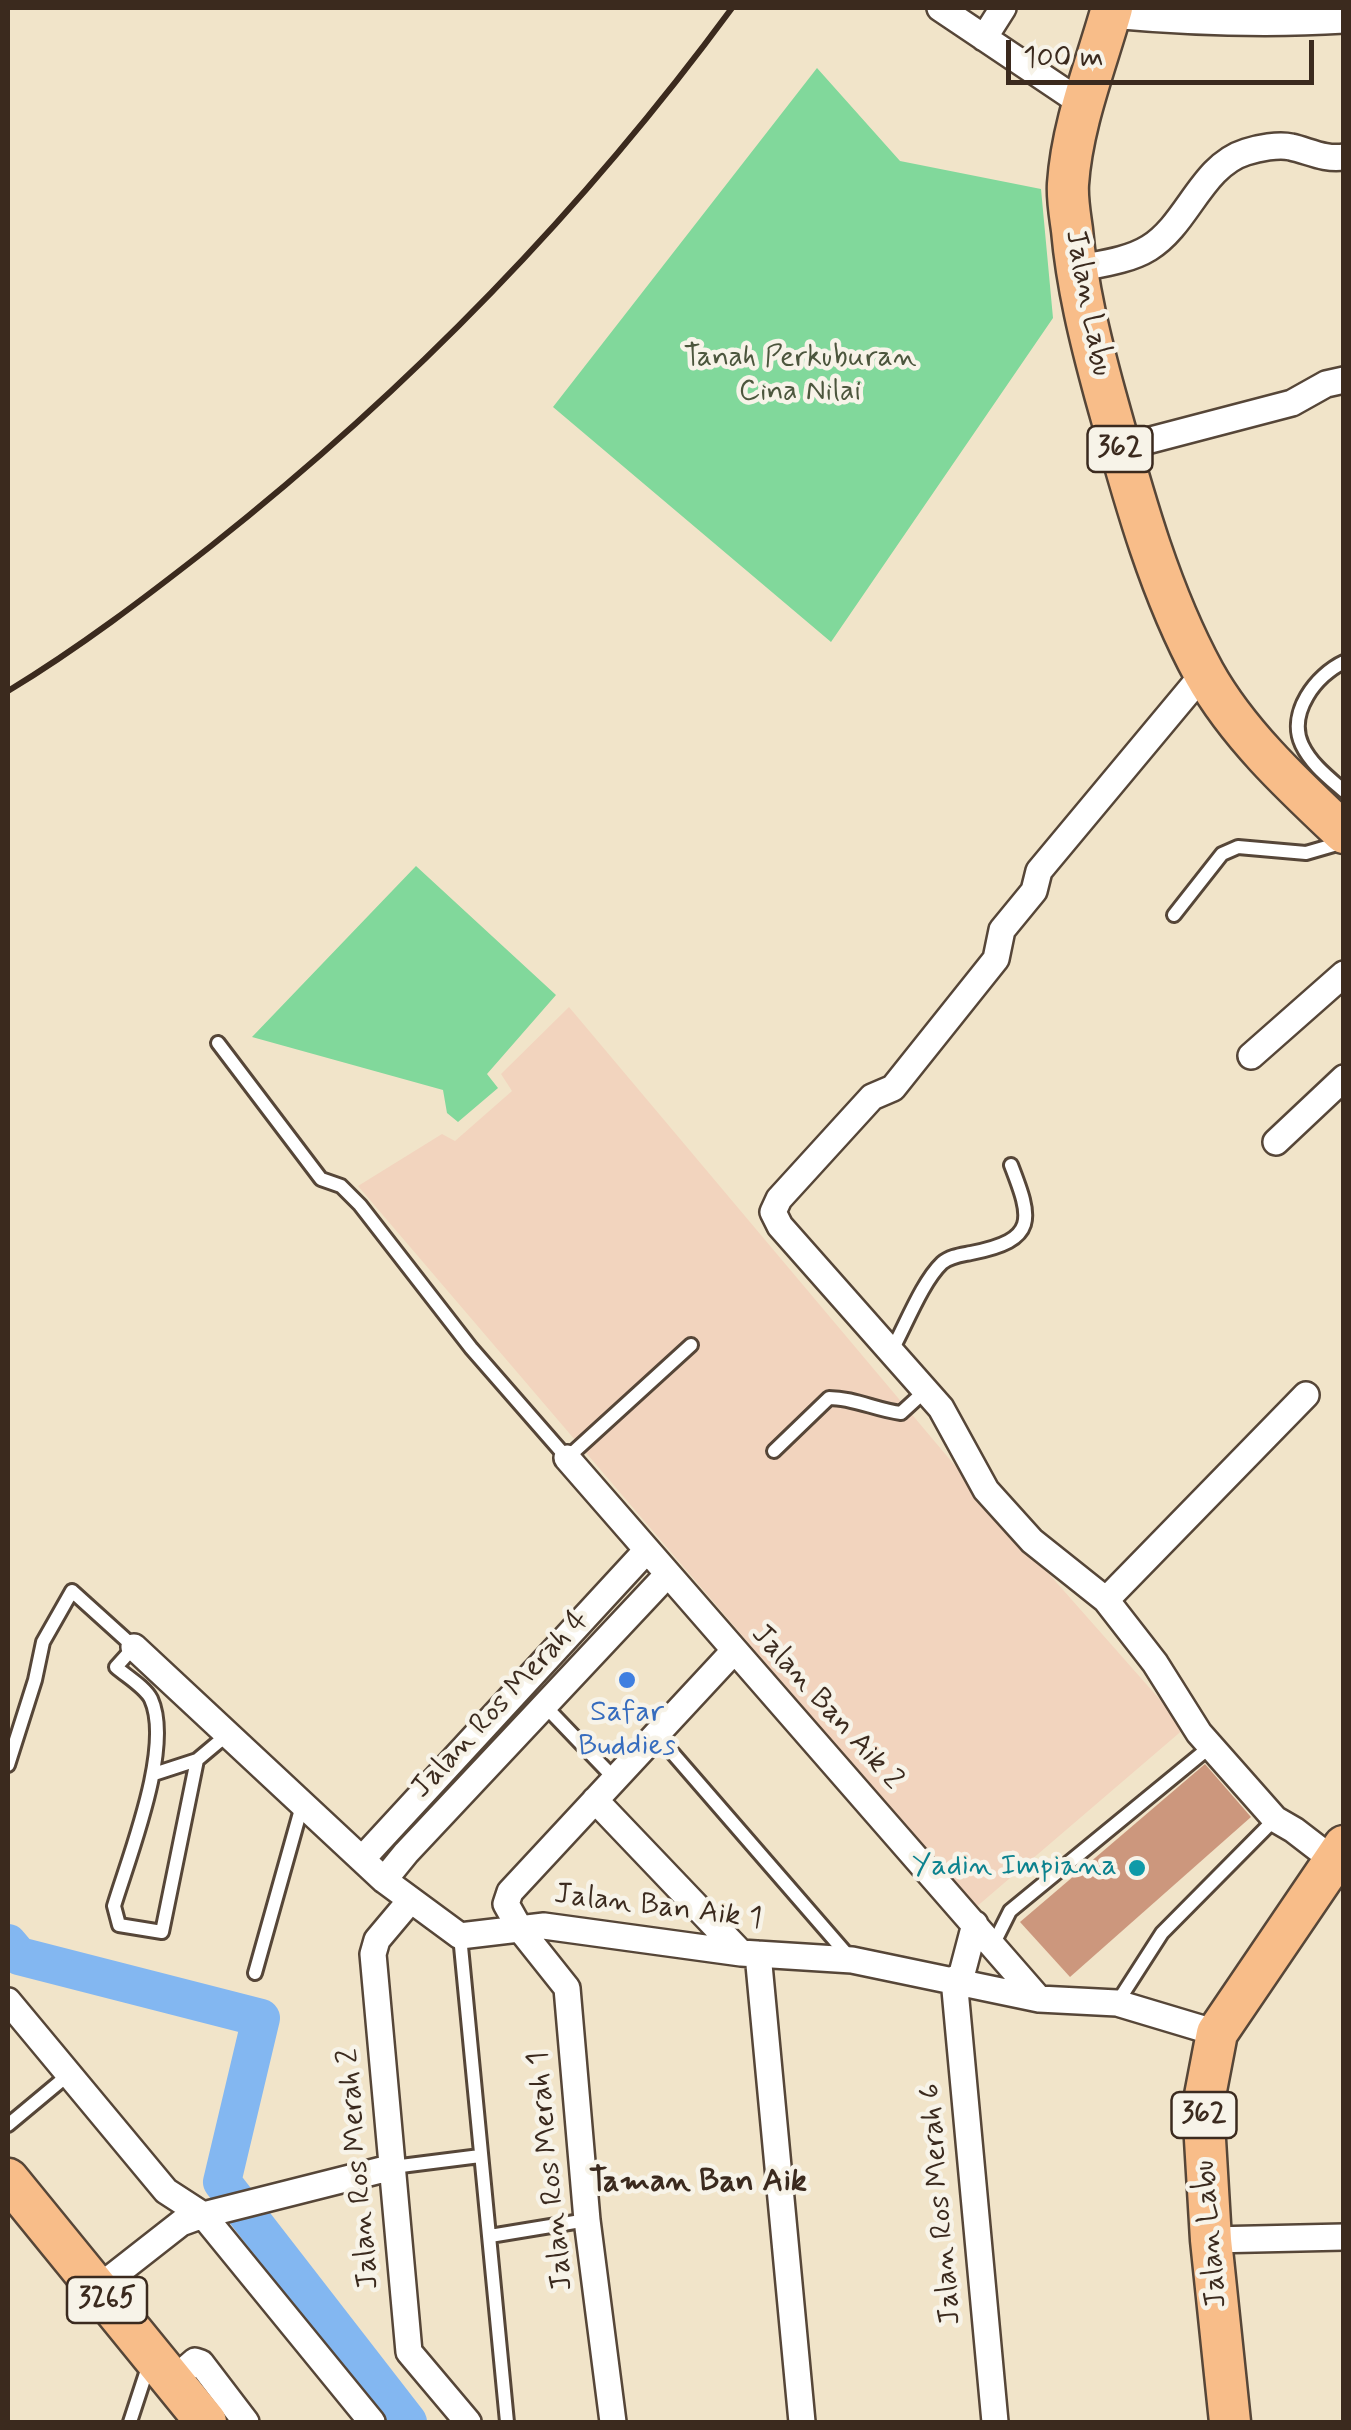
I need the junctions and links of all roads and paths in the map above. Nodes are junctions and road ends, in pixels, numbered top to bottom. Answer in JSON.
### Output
{"nodes":[{"id":1,"x":940,"y":8,"type":"edge"},
{"id":2,"x":1003,"y":8,"type":"edge"},
{"id":3,"x":1111,"y":11,"type":"edge"},
{"id":4,"x":1344,"y":20,"type":"edge"},
{"id":5,"x":984,"y":38,"type":"junction"},
{"id":6,"x":1083,"y":104,"type":"junction"},
{"id":7,"x":1344,"y":156,"type":"edge"},
{"id":8,"x":1075,"y":268,"type":"junction"},
{"id":9,"x":1344,"y":380,"type":"edge"},
{"id":10,"x":1120,"y":448,"type":"junction"},
{"id":11,"x":1344,"y":662,"type":"edge"},
{"id":12,"x":1204,"y":673,"type":"junction"},
{"id":13,"x":1344,"y":791,"type":"edge"},
{"id":14,"x":1344,"y":832,"type":"edge"},
{"id":15,"x":1344,"y":842,"type":"edge"},
{"id":16,"x":1174,"y":915,"type":"dead end"},
{"id":17,"x":1344,"y":974,"type":"edge"},
{"id":18,"x":218,"y":1042,"type":"dead end"},
{"id":19,"x":1250,"y":1056,"type":"dead end"},
{"id":20,"x":1344,"y":1078,"type":"edge"},
{"id":21,"x":1276,"y":1142,"type":"dead end"},
{"id":22,"x":1010,"y":1165,"type":"dead end"},
{"id":23,"x":691,"y":1345,"type":"dead end"},
{"id":24,"x":890,"y":1354,"type":"junction"},
{"id":25,"x":925,"y":1391,"type":"junction"},
{"id":26,"x":1306,"y":1395,"type":"dead end"},
{"id":27,"x":774,"y":1450,"type":"dead end"},
{"id":28,"x":566,"y":1458,"type":"junction"},
{"id":29,"x":647,"y":1550,"type":"junction"},
{"id":30,"x":666,"y":1575,"type":"junction"},
{"id":31,"x":1106,"y":1600,"type":"junction"},
{"id":32,"x":134,"y":1647,"type":"junction"},
{"id":33,"x":733,"y":1652,"type":"junction"},
{"id":34,"x":545,"y":1706,"type":"junction"},
{"id":35,"x":228,"y":1734,"type":"junction"},
{"id":36,"x":656,"y":1734,"type":"junction"},
{"id":37,"x":1210,"y":1746,"type":"junction"},
{"id":38,"x":197,"y":1760,"type":"junction"},
{"id":39,"x":8,"y":1764,"type":"edge"},
{"id":40,"x":154,"y":1774,"type":"junction"},
{"id":41,"x":614,"y":1778,"type":"junction"},
{"id":42,"x":595,"y":1800,"type":"junction"},
{"id":43,"x":303,"y":1802,"type":"junction"},
{"id":44,"x":1275,"y":1819,"type":"junction"},
{"id":45,"x":1338,"y":1853,"type":"edge"},
{"id":46,"x":363,"y":1858,"type":"junction"},
{"id":47,"x":384,"y":1880,"type":"junction"},
{"id":48,"x":409,"y":1902,"type":"junction"},
{"id":49,"x":975,"y":1924,"type":"junction"},
{"id":50,"x":520,"y":1930,"type":"junction"},
{"id":51,"x":460,"y":1936,"type":"junction"},
{"id":52,"x":993,"y":1945,"type":"junction"},
{"id":53,"x":750,"y":1954,"type":"junction"},
{"id":54,"x":852,"y":1960,"type":"junction"},
{"id":55,"x":255,"y":1973,"type":"dead end"},
{"id":56,"x":957,"y":1980,"type":"junction"},
{"id":57,"x":1040,"y":1999,"type":"junction"},
{"id":58,"x":8,"y":2001,"type":"edge"},
{"id":59,"x":1117,"y":2003,"type":"junction"},
{"id":60,"x":1217,"y":2032,"type":"junction"},
{"id":61,"x":68,"y":2075,"type":"junction"},
{"id":62,"x":8,"y":2125,"type":"edge"},
{"id":63,"x":480,"y":2156,"type":"junction"},
{"id":64,"x":393,"y":2168,"type":"junction"},
{"id":65,"x":8,"y":2181,"type":"edge"},
{"id":66,"x":212,"y":2213,"type":"junction"},
{"id":67,"x":587,"y":2220,"type":"junction"},
{"id":68,"x":490,"y":2236,"type":"junction"},
{"id":69,"x":1344,"y":2236,"type":"edge"},
{"id":70,"x":1211,"y":2240,"type":"junction"},
{"id":71,"x":98,"y":2288,"type":"junction"},
{"id":72,"x":162,"y":2369,"type":"junction"},
{"id":73,"x":130,"y":2422,"type":"edge"},
{"id":74,"x":206,"y":2422,"type":"edge"},
{"id":75,"x":246,"y":2422,"type":"edge"},
{"id":76,"x":372,"y":2422,"type":"edge"},
{"id":77,"x":468,"y":2422,"type":"edge"},
{"id":78,"x":507,"y":2422,"type":"edge"},
{"id":79,"x":613,"y":2422,"type":"edge"},
{"id":80,"x":802,"y":2422,"type":"edge"},
{"id":81,"x":996,"y":2422,"type":"edge"},
{"id":82,"x":1230,"y":2422,"type":"edge"}],
"edges":[{"from":1,"to":5,"type":"street"},
{"from":2,"to":5,"type":"street"},
{"from":3,"to":4,"type":"street"},
{"from":3,"to":6,"type":"main road","name":"Jalan Labu","number":"362"},
{"from":5,"to":6,"type":"street"},
{"from":6,"to":8,"type":"main road","name":"Jalan Labu","number":"362"},
{"from":7,"to":8,"type":"street"},
{"from":8,"to":10,"type":"main road","name":"Jalan Labu","number":"362"},
{"from":9,"to":10,"type":"street"},
{"from":10,"to":12,"type":"main road","name":"Jalan Labu","number":"362"},
{"from":11,"to":13,"type":"lane"},
{"from":12,"to":14,"type":"main road","name":"Jalan Labu","number":"362"},
{"from":12,"to":24,"type":"street"},
{"from":15,"to":16,"type":"lane"},
{"from":17,"to":19,"type":"street"},
{"from":18,"to":28,"type":"lane"},
{"from":20,"to":21,"type":"street"},
{"from":22,"to":24,"type":"lane"},
{"from":23,"to":28,"type":"lane"},
{"from":24,"to":25,"type":"street"},
{"from":25,"to":27,"type":"lane"},
{"from":25,"to":31,"type":"street"},
{"from":26,"to":31,"type":"street"},
{"from":28,"to":29,"type":"street","name":"Jalan Ban Aik 2"},
{"from":29,"to":30,"type":"street","name":"Jalan Ban Aik 2"},
{"from":29,"to":46,"type":"street"},
{"from":30,"to":33,"type":"street","name":"Jalan Ban Aik 2"},
{"from":30,"to":34,"type":"street","name":"Jalan Ros Merah 4"},
{"from":31,"to":37,"type":"street"},
{"from":32,"to":35,"type":"street"},
{"from":32,"to":39,"type":"lane"},
{"from":32,"to":40,"type":"lane"},
{"from":33,"to":36,"type":"street"},
{"from":33,"to":49,"type":"street","name":"Jalan Ban Aik 2"},
{"from":34,"to":41,"type":"lane"},
{"from":34,"to":47,"type":"street","name":"Jalan Ros Merah 4"},
{"from":35,"to":38,"type":"lane"},
{"from":35,"to":43,"type":"street"},
{"from":36,"to":41,"type":"street"},
{"from":36,"to":54,"type":"lane"},
{"from":37,"to":44,"type":"street"},
{"from":37,"to":52,"type":"lane"},
{"from":38,"to":40,"type":"lane"},
{"from":38,"to":40,"type":"lane"},
{"from":41,"to":42,"type":"street"},
{"from":42,"to":50,"type":"street"},
{"from":42,"to":53,"type":"street"},
{"from":43,"to":46,"type":"street"},
{"from":43,"to":55,"type":"lane"},
{"from":44,"to":45,"type":"street"},
{"from":44,"to":59,"type":"lane"},
{"from":45,"to":60,"type":"main road","name":"Jalan Labu","number":"362"},
{"from":46,"to":47,"type":"street"},
{"from":47,"to":48,"type":"street"},
{"from":48,"to":51,"type":"street"},
{"from":48,"to":64,"type":"street","name":"Jalan Ros Merah 2"},
{"from":49,"to":52,"type":"street","name":"Jalan Ban Aik 2"},
{"from":49,"to":56,"type":"street"},
{"from":50,"to":51,"type":"street","name":"Jalan Ban Aik 1"},
{"from":50,"to":53,"type":"street","name":"Jalan Ban Aik 1"},
{"from":50,"to":67,"type":"street","name":"Jalan Ros Merah 1"},
{"from":51,"to":63,"type":"lane"},
{"from":52,"to":57,"type":"street","name":"Jalan Ban Aik 2"},
{"from":53,"to":54,"type":"street","name":"Jalan Ban Aik 1"},
{"from":53,"to":80,"type":"street"},
{"from":54,"to":56,"type":"street","name":"Jalan Ban Aik 1"},
{"from":56,"to":57,"type":"street","name":"Jalan Ban Aik 1"},
{"from":56,"to":81,"type":"street","name":"Jalan Ros Merah 6"},
{"from":57,"to":59,"type":"street","name":"Jalan Ban Aik 1"},
{"from":58,"to":61,"type":"street"},
{"from":59,"to":60,"type":"street","name":"Jalan Ban Aik 1"},
{"from":60,"to":70,"type":"main road","name":"Jalan Labu","number":"362"},
{"from":61,"to":62,"type":"lane"},
{"from":61,"to":66,"type":"street"},
{"from":63,"to":64,"type":"lane"},
{"from":63,"to":68,"type":"lane"},
{"from":64,"to":66,"type":"street"},
{"from":64,"to":77,"type":"street","name":"Jalan Ros Merah 2"},
{"from":65,"to":71,"type":"main road","number":"3265"},
{"from":66,"to":71,"type":"street"},
{"from":66,"to":76,"type":"street"},
{"from":67,"to":68,"type":"lane"},
{"from":67,"to":79,"type":"street","name":"Jalan Ros Merah 1"},
{"from":68,"to":78,"type":"lane"},
{"from":69,"to":70,"type":"street"},
{"from":70,"to":82,"type":"main road","name":"Jalan Labu","number":"362"},
{"from":71,"to":72,"type":"main road","number":"3265"},
{"from":72,"to":73,"type":"lane"},
{"from":72,"to":74,"type":"main road","number":"3265"},
{"from":72,"to":75,"type":"street"}]}
